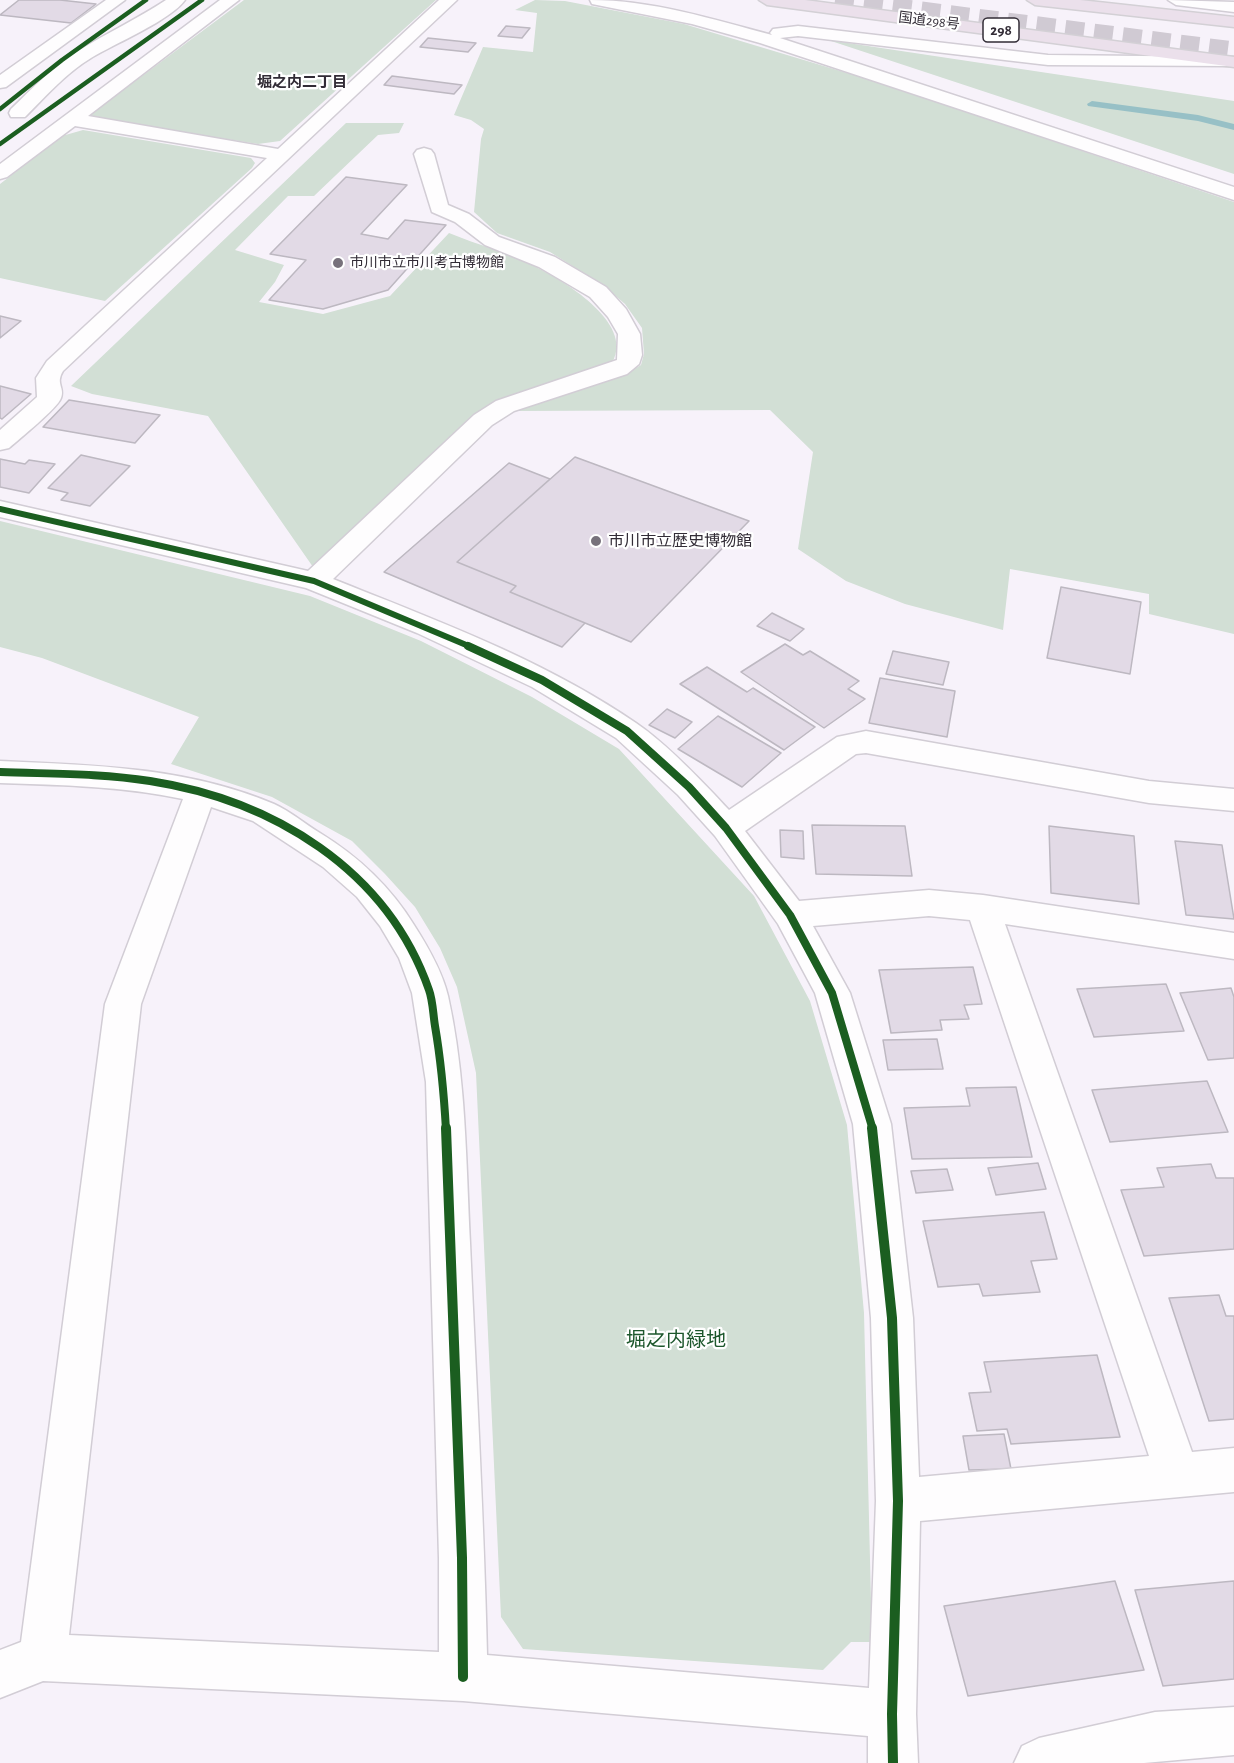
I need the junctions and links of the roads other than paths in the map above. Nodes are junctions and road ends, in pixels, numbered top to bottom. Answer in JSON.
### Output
{"nodes":[{"id":1,"x":117,"y":0,"type":"edge"},
{"id":2,"x":177,"y":0,"type":"edge"},
{"id":3,"x":231,"y":0,"type":"edge"},
{"id":4,"x":449,"y":0,"type":"edge"},
{"id":5,"x":598,"y":0,"type":"edge"},
{"id":6,"x":767,"y":0,"type":"edge"},
{"id":7,"x":1035,"y":0,"type":"edge"},
{"id":8,"x":1176,"y":0,"type":"edge"},
{"id":9,"x":1234,"y":7,"type":"edge"},
{"id":10,"x":146,"y":21,"type":"junction"},
{"id":11,"x":1234,"y":22,"type":"edge"},
{"id":12,"x":766,"y":39,"type":"junction"},
{"id":13,"x":29,"y":61,"type":"junction"},
{"id":14,"x":1231,"y":62,"type":"edge"},
{"id":15,"x":68,"y":67,"type":"junction"},
{"id":16,"x":92,"y":70,"type":"junction"},
{"id":17,"x":131,"y":76,"type":"junction"},
{"id":18,"x":0,"y":83,"type":"edge"},
{"id":19,"x":18,"y":113,"type":"junction"},
{"id":20,"x":70,"y":119,"type":"junction"},
{"id":21,"x":0,"y":126,"type":"edge"},
{"id":22,"x":424,"y":154,"type":"dead end"},
{"id":23,"x":281,"y":155,"type":"junction"},
{"id":24,"x":0,"y":173,"type":"edge"},
{"id":25,"x":1234,"y":194,"type":"edge"},
{"id":26,"x":0,"y":443,"type":"edge"},
{"id":27,"x":0,"y":508,"type":"edge"},
{"id":28,"x":314,"y":581,"type":"junction"},
{"id":29,"x":0,"y":772,"type":"edge"},
{"id":30,"x":201,"y":792,"type":"junction"},
{"id":31,"x":1234,"y":800,"type":"edge"},
{"id":32,"x":726,"y":828,"type":"junction"},
{"id":33,"x":983,"y":908,"type":"junction"},
{"id":34,"x":790,"y":915,"type":"junction"},
{"id":35,"x":1234,"y":946,"type":"edge"},
{"id":36,"x":1234,"y":1470,"type":"edge"},
{"id":37,"x":1178,"y":1476,"type":"junction"},
{"id":38,"x":898,"y":1501,"type":"junction"},
{"id":39,"x":43,"y":1657,"type":"junction"},
{"id":40,"x":0,"y":1674,"type":"edge"},
{"id":41,"x":464,"y":1677,"type":"junction"},
{"id":42,"x":892,"y":1713,"type":"junction"},
{"id":43,"x":1234,"y":1731,"type":"edge"},
{"id":44,"x":893,"y":1763,"type":"edge"},
{"id":45,"x":1039,"y":1763,"type":"edge"}],
"edges":[{"from":1,"to":13,"type":"street"},
{"from":2,"to":10,"type":"street"},
{"from":3,"to":17,"type":"street"},
{"from":4,"to":23,"type":"street"},
{"from":5,"to":12,"type":"street"},
{"from":6,"to":14,"type":"highway","name":"国道298号","number":"298"},
{"from":7,"to":11,"type":"highway","number":"298"},
{"from":8,"to":9,"type":"street"},
{"from":10,"to":15,"type":"street"},
{"from":10,"to":16,"type":"street"},
{"from":12,"to":14,"type":"street"},
{"from":12,"to":25,"type":"street"},
{"from":13,"to":15,"type":"street"},
{"from":13,"to":18,"type":"street"},
{"from":15,"to":19,"type":"street"},
{"from":16,"to":17,"type":"street"},
{"from":16,"to":19,"type":"street"},
{"from":17,"to":20,"type":"street"},
{"from":19,"to":21,"type":"street"},
{"from":20,"to":23,"type":"street"},
{"from":20,"to":24,"type":"street"},
{"from":22,"to":28,"type":"street"},
{"from":23,"to":26,"type":"street"},
{"from":27,"to":28,"type":"street"},
{"from":28,"to":32,"type":"street"},
{"from":29,"to":30,"type":"street"},
{"from":30,"to":39,"type":"street"},
{"from":30,"to":41,"type":"street"},
{"from":31,"to":32,"type":"street"},
{"from":32,"to":34,"type":"street"},
{"from":33,"to":34,"type":"street"},
{"from":33,"to":35,"type":"street"},
{"from":33,"to":37,"type":"street"},
{"from":34,"to":38,"type":"street"},
{"from":36,"to":37,"type":"street"},
{"from":37,"to":38,"type":"street"},
{"from":38,"to":42,"type":"street"},
{"from":39,"to":40,"type":"street"},
{"from":39,"to":41,"type":"street"},
{"from":41,"to":42,"type":"street"},
{"from":42,"to":44,"type":"street"},
{"from":43,"to":45,"type":"street"}]}
